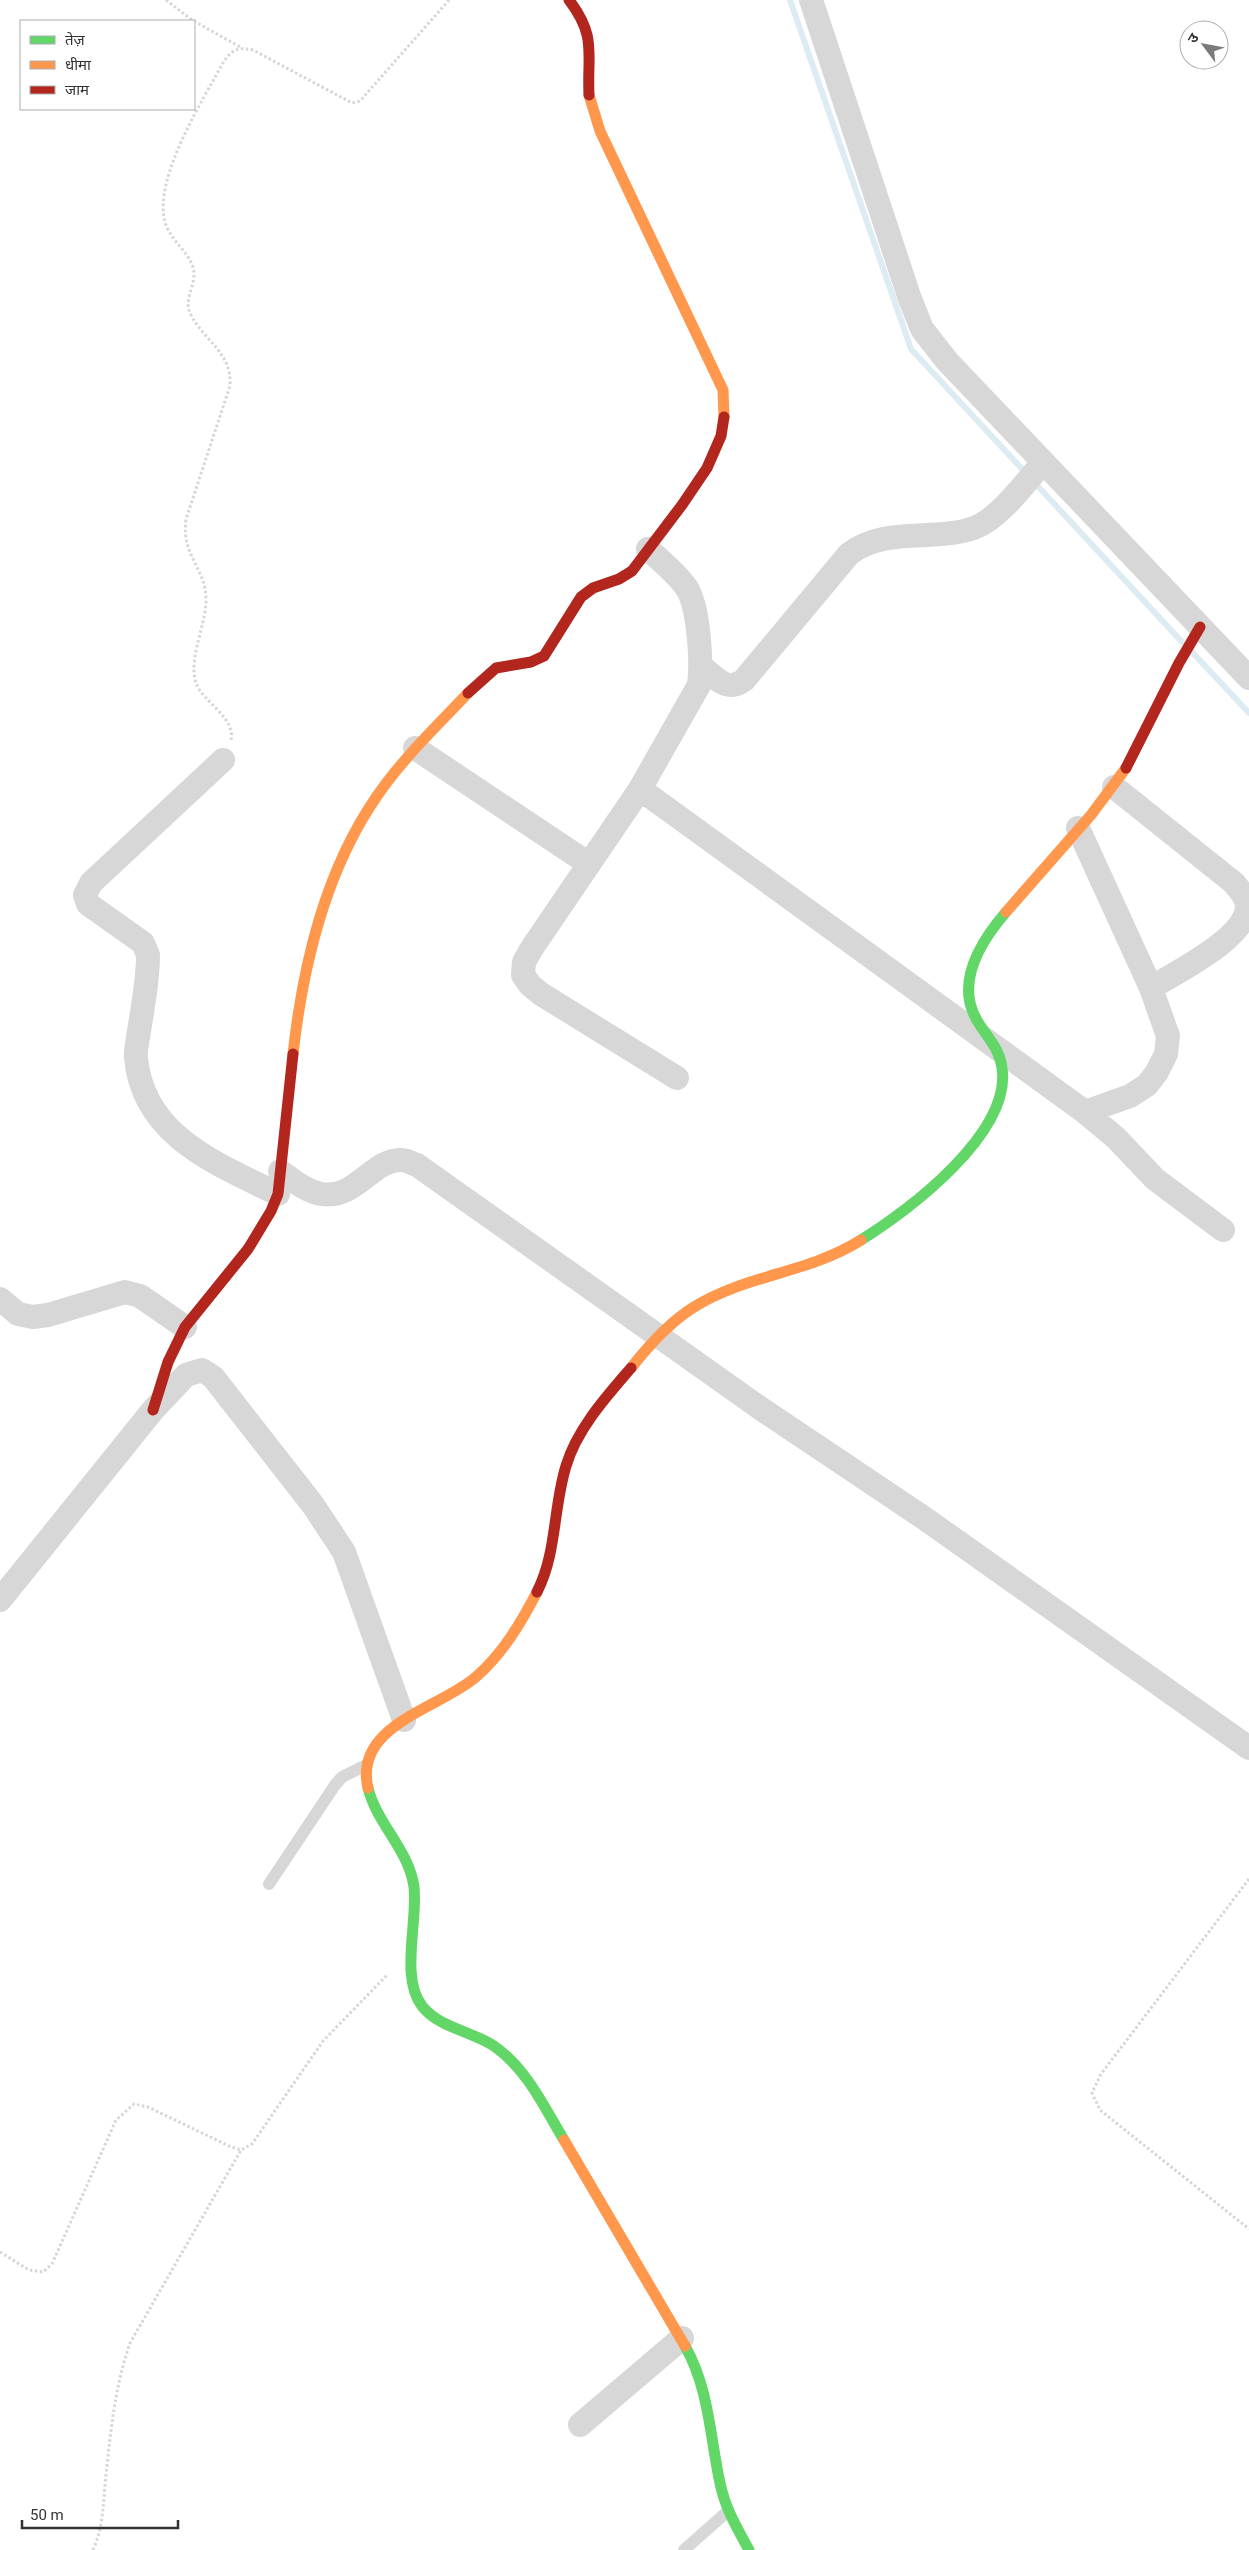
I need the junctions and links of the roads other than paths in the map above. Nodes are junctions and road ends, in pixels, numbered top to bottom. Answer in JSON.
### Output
{"nodes":[{"id":1,"x":569,"y":0,"type":"edge"},
{"id":2,"x":811,"y":0,"type":"edge"},
{"id":3,"x":1034,"y":472,"type":"junction"},
{"id":4,"x":648,"y":549,"type":"junction"},
{"id":5,"x":1197,"y":633,"type":"junction"},
{"id":6,"x":702,"y":667,"type":"junction"},
{"id":7,"x":1249,"y":678,"type":"edge"},
{"id":8,"x":415,"y":748,"type":"junction"},
{"id":9,"x":223,"y":760,"type":"road end"},
{"id":10,"x":1114,"y":787,"type":"junction"},
{"id":11,"x":640,"y":789,"type":"junction"},
{"id":12,"x":1078,"y":828,"type":"junction"},
{"id":13,"x":589,"y":864,"type":"junction"},
{"id":14,"x":1151,"y":988,"type":"junction"},
{"id":15,"x":998,"y":1050,"type":"junction"},
{"id":16,"x":677,"y":1078,"type":"dead end"},
{"id":17,"x":1085,"y":1112,"type":"junction"},
{"id":18,"x":279,"y":1182,"type":"junction"},
{"id":19,"x":1223,"y":1230,"type":"dead end"},
{"id":20,"x":0,"y":1299,"type":"edge"},
{"id":21,"x":184,"y":1326,"type":"junction"},
{"id":22,"x":660,"y":1335,"type":"junction"},
{"id":23,"x":153,"y":1410,"type":"junction"},
{"id":24,"x":0,"y":1600,"type":"edge"},
{"id":25,"x":404,"y":1720,"type":"junction"},
{"id":26,"x":1249,"y":1748,"type":"edge"},
{"id":27,"x":366,"y":1765,"type":"junction"},
{"id":28,"x":270,"y":1884,"type":"dead end"},
{"id":29,"x":682,"y":2338,"type":"junction"},
{"id":30,"x":580,"y":2425,"type":"dead end"},
{"id":31,"x":728,"y":2512,"type":"junction"},
{"id":32,"x":684,"y":2550,"type":"edge"},
{"id":33,"x":749,"y":2550,"type":"edge"}],
"edges":[{"from":1,"to":4,"type":"street"},
{"from":2,"to":3,"type":"street"},
{"from":3,"to":5,"type":"street"},
{"from":3,"to":6,"type":"street"},
{"from":4,"to":6,"type":"street"},
{"from":4,"to":8,"type":"street"},
{"from":5,"to":7,"type":"street"},
{"from":5,"to":10,"type":"street"},
{"from":6,"to":11,"type":"street"},
{"from":8,"to":13,"type":"street"},
{"from":8,"to":18,"type":"street"},
{"from":9,"to":18,"type":"street"},
{"from":10,"to":12,"type":"street"},
{"from":10,"to":14,"type":"street"},
{"from":11,"to":13,"type":"street"},
{"from":11,"to":15,"type":"street"},
{"from":12,"to":14,"type":"street"},
{"from":12,"to":15,"type":"street"},
{"from":13,"to":16,"type":"street"},
{"from":14,"to":17,"type":"street"},
{"from":15,"to":17,"type":"street"},
{"from":15,"to":22,"type":"street"},
{"from":17,"to":19,"type":"street"},
{"from":18,"to":21,"type":"street"},
{"from":18,"to":22,"type":"street"},
{"from":20,"to":21,"type":"street"},
{"from":21,"to":23,"type":"street"},
{"from":22,"to":25,"type":"street"},
{"from":22,"to":26,"type":"street"},
{"from":23,"to":24,"type":"street"},
{"from":23,"to":25,"type":"street"},
{"from":25,"to":27,"type":"street"},
{"from":27,"to":28,"type":"lane"},
{"from":27,"to":29,"type":"street"},
{"from":29,"to":30,"type":"street"},
{"from":29,"to":31,"type":"street"},
{"from":31,"to":32,"type":"lane"},
{"from":31,"to":33,"type":"street"}]}
